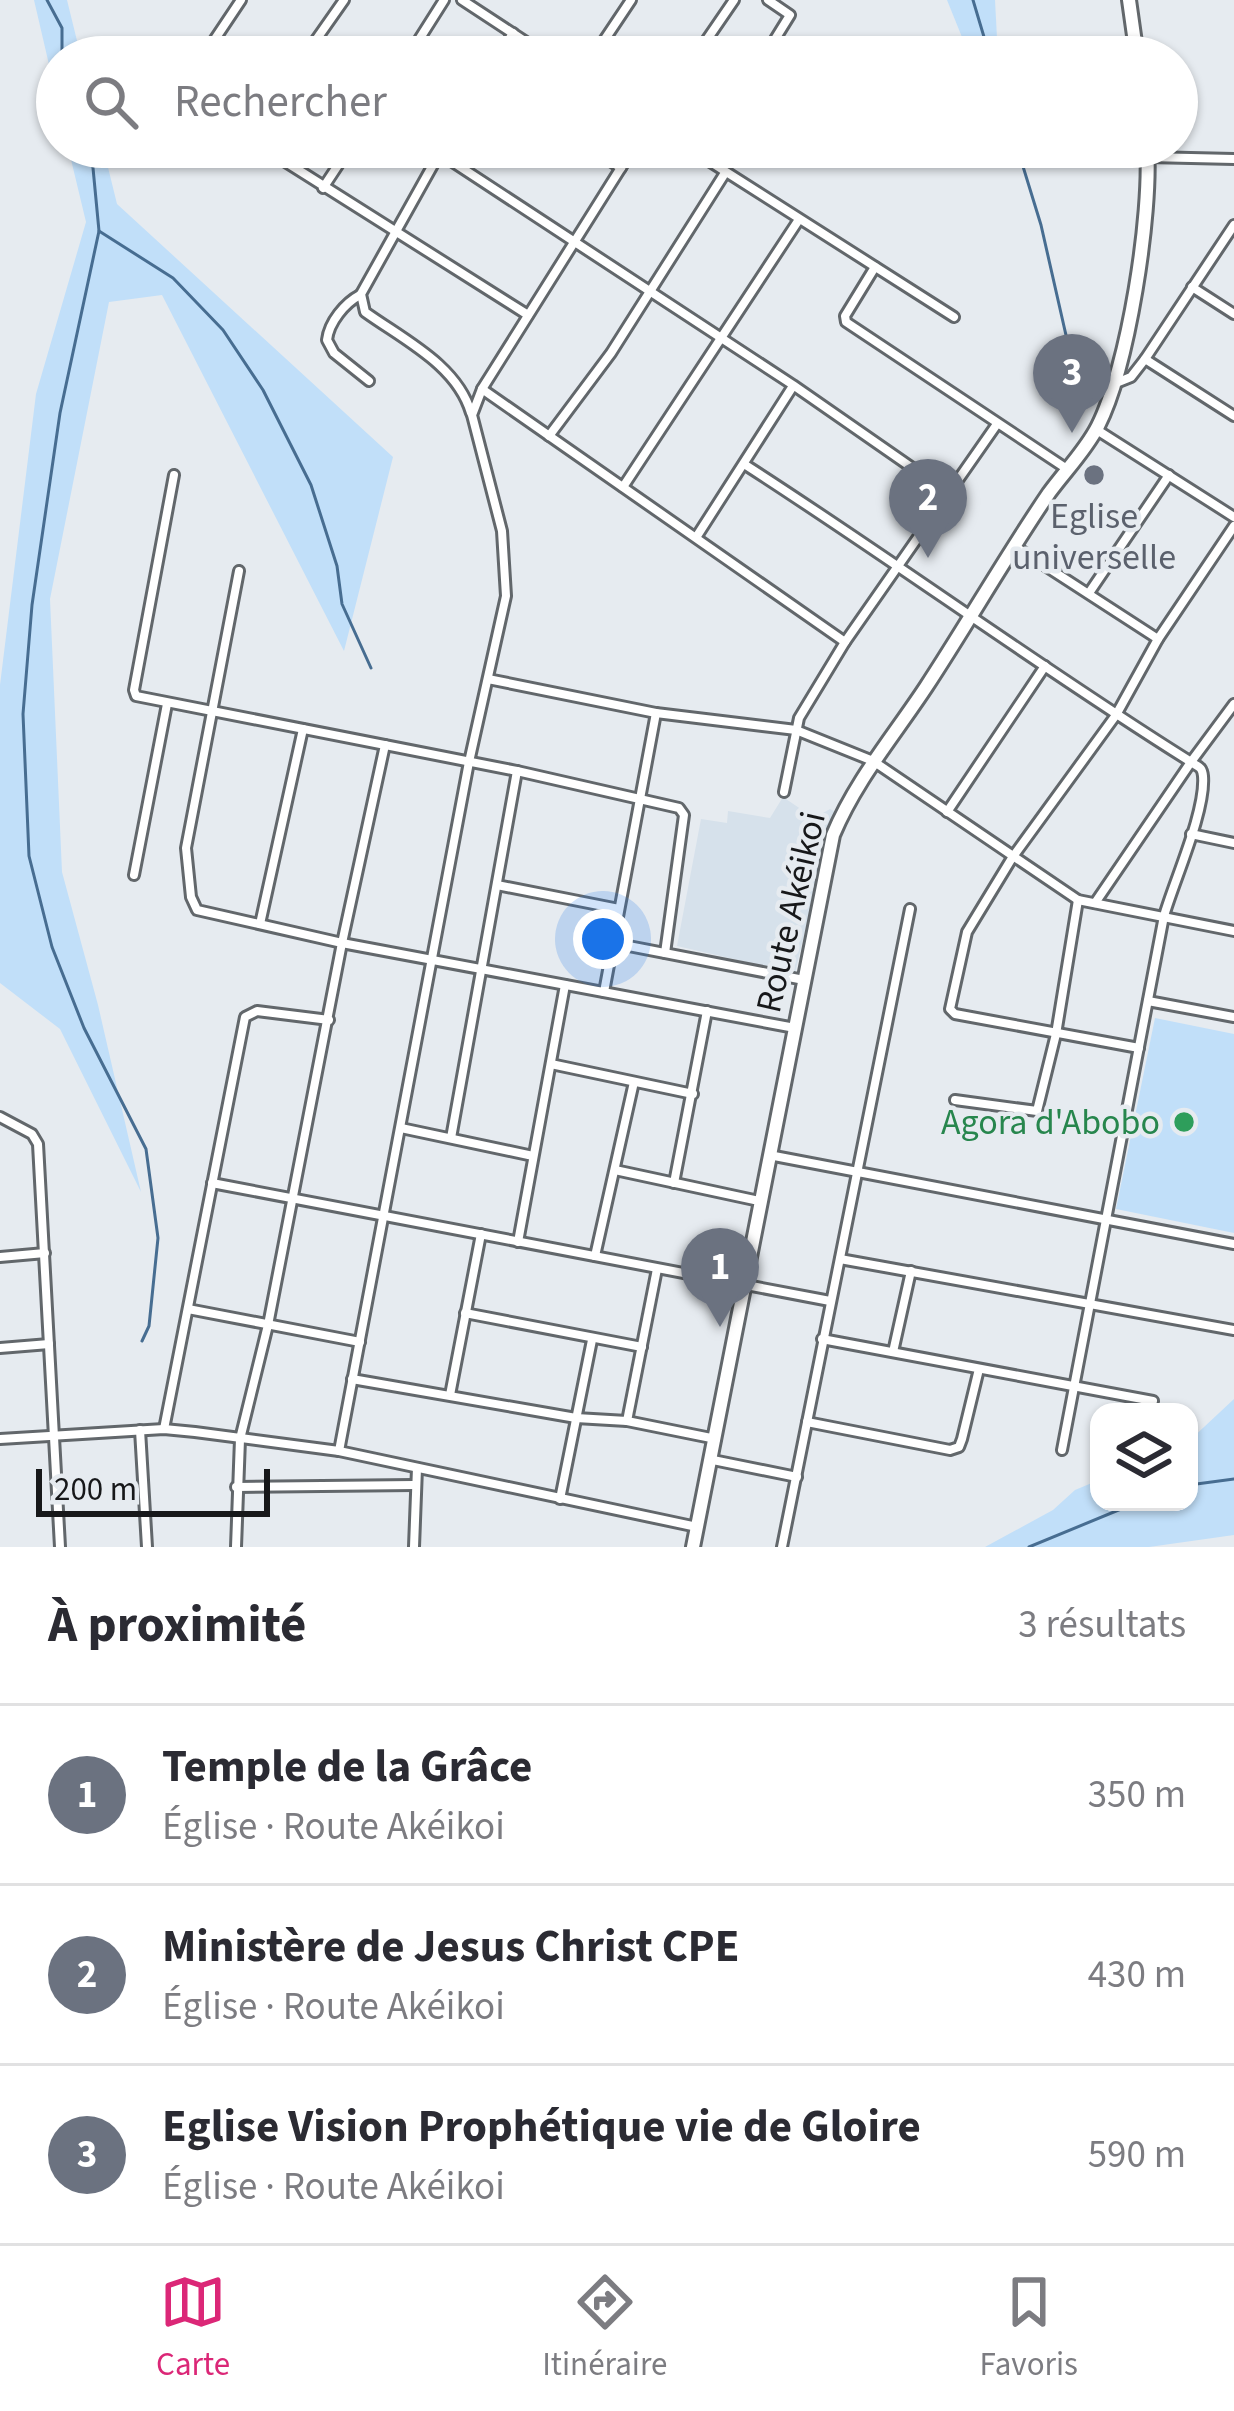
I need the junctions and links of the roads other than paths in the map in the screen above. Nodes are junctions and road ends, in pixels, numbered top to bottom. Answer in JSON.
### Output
{"nodes":[{"id":1,"x":242,"y":0,"type":"edge"},
{"id":2,"x":344,"y":0,"type":"edge"},
{"id":3,"x":444,"y":0,"type":"edge"},
{"id":4,"x":462,"y":0,"type":"edge"},
{"id":5,"x":734,"y":0,"type":"edge"},
{"id":6,"x":768,"y":0,"type":"edge"},
{"id":7,"x":1129,"y":0,"type":"edge"},
{"id":8,"x":625,"y":2,"type":"edge"},
{"id":9,"x":513,"y":33,"type":"junction"},
{"id":10,"x":217,"y":36,"type":"edge"},
{"id":11,"x":319,"y":36,"type":"edge"},
{"id":12,"x":421,"y":36,"type":"edge"},
{"id":13,"x":511,"y":36,"type":"edge"},
{"id":14,"x":518,"y":36,"type":"edge"},
{"id":15,"x":605,"y":36,"type":"edge"},
{"id":16,"x":709,"y":36,"type":"edge"},
{"id":17,"x":777,"y":36,"type":"edge"},
{"id":18,"x":1134,"y":36,"type":"edge"},
{"id":19,"x":1198,"y":156,"type":"edge"},
{"id":20,"x":1234,"y":159,"type":"edge"},
{"id":21,"x":293,"y":168,"type":"edge"},
{"id":22,"x":336,"y":168,"type":"edge"},
{"id":23,"x":432,"y":168,"type":"edge"},
{"id":24,"x":467,"y":168,"type":"edge"},
{"id":25,"x":621,"y":168,"type":"edge"},
{"id":26,"x":718,"y":168,"type":"edge"},
{"id":27,"x":1147,"y":168,"type":"edge"},
{"id":28,"x":725,"y":173,"type":"junction"},
{"id":29,"x":323,"y":188,"type":"junction"},
{"id":30,"x":798,"y":221,"type":"junction"},
{"id":31,"x":1234,"y":225,"type":"edge"},
{"id":32,"x":397,"y":229,"type":"junction"},
{"id":33,"x":574,"y":241,"type":"junction"},
{"id":34,"x":875,"y":267,"type":"junction"},
{"id":35,"x":1192,"y":287,"type":"junction"},
{"id":36,"x":651,"y":292,"type":"junction"},
{"id":37,"x":361,"y":294,"type":"junction"},
{"id":38,"x":1234,"y":314,"type":"edge"},
{"id":39,"x":528,"y":315,"type":"junction"},
{"id":40,"x":954,"y":317,"type":"dead end"},
{"id":41,"x":722,"y":338,"type":"junction"},
{"id":42,"x":1145,"y":359,"type":"junction"},
{"id":43,"x":369,"y":381,"type":"dead end"},
{"id":44,"x":1116,"y":383,"type":"junction"},
{"id":45,"x":794,"y":386,"type":"junction"},
{"id":46,"x":482,"y":389,"type":"junction"},
{"id":47,"x":472,"y":415,"type":"junction"},
{"id":48,"x":1234,"y":416,"type":"edge"},
{"id":49,"x":997,"y":424,"type":"junction"},
{"id":50,"x":1096,"y":430,"type":"junction"},
{"id":51,"x":550,"y":436,"type":"junction"},
{"id":52,"x":744,"y":464,"type":"junction"},
{"id":53,"x":1067,"y":469,"type":"junction"},
{"id":54,"x":175,"y":475,"type":"dead end"},
{"id":55,"x":1169,"y":476,"type":"junction"},
{"id":56,"x":623,"y":487,"type":"junction"},
{"id":57,"x":946,"y":493,"type":"junction"},
{"id":58,"x":1234,"y":517,"type":"edge"},
{"id":59,"x":1234,"y":526,"type":"edge"},
{"id":60,"x":697,"y":536,"type":"junction"},
{"id":61,"x":1016,"y":547,"type":"junction"},
{"id":62,"x":900,"y":564,"type":"junction"},
{"id":63,"x":239,"y":571,"type":"dead end"},
{"id":64,"x":1089,"y":593,"type":"junction"},
{"id":65,"x":970,"y":615,"type":"junction"},
{"id":66,"x":1158,"y":639,"type":"junction"},
{"id":67,"x":845,"y":642,"type":"junction"},
{"id":68,"x":1045,"y":666,"type":"junction"},
{"id":69,"x":488,"y":679,"type":"junction"},
{"id":70,"x":167,"y":704,"type":"junction"},
{"id":71,"x":1234,"y":704,"type":"edge"},
{"id":72,"x":214,"y":711,"type":"junction"},
{"id":73,"x":656,"y":713,"type":"junction"},
{"id":74,"x":1116,"y":715,"type":"junction"},
{"id":75,"x":303,"y":729,"type":"junction"},
{"id":76,"x":796,"y":730,"type":"junction"},
{"id":77,"x":385,"y":746,"type":"junction"},
{"id":78,"x":873,"y":761,"type":"junction"},
{"id":79,"x":469,"y":762,"type":"junction"},
{"id":80,"x":1191,"y":762,"type":"junction"},
{"id":81,"x":517,"y":771,"type":"junction"},
{"id":82,"x":784,"y":792,"type":"dead end"},
{"id":83,"x":639,"y":798,"type":"junction"},
{"id":84,"x":947,"y":812,"type":"junction"},
{"id":85,"x":1191,"y":835,"type":"junction"},
{"id":86,"x":1234,"y":843,"type":"edge"},
{"id":87,"x":1012,"y":858,"type":"junction"},
{"id":88,"x":134,"y":875,"type":"dead end"},
{"id":89,"x":497,"y":885,"type":"junction"},
{"id":90,"x":1078,"y":900,"type":"junction"},
{"id":91,"x":1095,"y":904,"type":"junction"},
{"id":92,"x":619,"y":909,"type":"junction"},
{"id":93,"x":910,"y":910,"type":"dead end"},
{"id":94,"x":1164,"y":916,"type":"junction"},
{"id":95,"x":260,"y":925,"type":"junction"},
{"id":96,"x":1234,"y":931,"type":"edge"},
{"id":97,"x":613,"y":943,"type":"junction"},
{"id":98,"x":342,"y":944,"type":"junction"},
{"id":99,"x":665,"y":953,"type":"junction"},
{"id":100,"x":432,"y":959,"type":"junction"},
{"id":101,"x":482,"y":969,"type":"junction"},
{"id":102,"x":804,"y":980,"type":"junction"},
{"id":103,"x":565,"y":985,"type":"junction"},
{"id":104,"x":604,"y":992,"type":"junction"},
{"id":105,"x":1148,"y":1000,"type":"junction"},
{"id":106,"x":707,"y":1011,"type":"junction"},
{"id":107,"x":1234,"y":1017,"type":"edge"},
{"id":108,"x":328,"y":1020,"type":"junction"},
{"id":109,"x":795,"y":1028,"type":"junction"},
{"id":110,"x":1056,"y":1034,"type":"junction"},
{"id":111,"x":1138,"y":1048,"type":"junction"},
{"id":112,"x":550,"y":1064,"type":"junction"},
{"id":113,"x":634,"y":1082,"type":"junction"},
{"id":114,"x":693,"y":1094,"type":"junction"},
{"id":115,"x":955,"y":1100,"type":"dead end"},
{"id":116,"x":0,"y":1117,"type":"edge"},
{"id":117,"x":401,"y":1128,"type":"junction"},
{"id":118,"x":451,"y":1138,"type":"junction"},
{"id":119,"x":768,"y":1155,"type":"junction"},
{"id":120,"x":533,"y":1156,"type":"junction"},
{"id":121,"x":615,"y":1170,"type":"junction"},
{"id":122,"x":858,"y":1170,"type":"junction"},
{"id":123,"x":212,"y":1183,"type":"junction"},
{"id":124,"x":674,"y":1183,"type":"junction"},
{"id":125,"x":295,"y":1199,"type":"junction"},
{"id":126,"x":759,"y":1201,"type":"junction"},
{"id":127,"x":384,"y":1215,"type":"junction"},
{"id":128,"x":1105,"y":1217,"type":"junction"},
{"id":129,"x":481,"y":1234,"type":"junction"},
{"id":130,"x":518,"y":1242,"type":"junction"},
{"id":131,"x":1234,"y":1244,"type":"edge"},
{"id":132,"x":45,"y":1253,"type":"junction"},
{"id":133,"x":596,"y":1256,"type":"junction"},
{"id":134,"x":0,"y":1257,"type":"edge"},
{"id":135,"x":840,"y":1259,"type":"junction"},
{"id":136,"x":657,"y":1269,"type":"junction"},
{"id":137,"x":911,"y":1271,"type":"junction"},
{"id":138,"x":743,"y":1285,"type":"junction"},
{"id":139,"x":830,"y":1300,"type":"junction"},
{"id":140,"x":1088,"y":1306,"type":"junction"},
{"id":141,"x":188,"y":1310,"type":"junction"},
{"id":142,"x":465,"y":1313,"type":"junction"},
{"id":143,"x":268,"y":1325,"type":"junction"},
{"id":144,"x":1234,"y":1330,"type":"edge"},
{"id":145,"x":592,"y":1340,"type":"junction"},
{"id":146,"x":822,"y":1340,"type":"junction"},
{"id":147,"x":360,"y":1342,"type":"junction"},
{"id":148,"x":49,"y":1344,"type":"junction"},
{"id":149,"x":642,"y":1347,"type":"junction"},
{"id":150,"x":0,"y":1348,"type":"edge"},
{"id":151,"x":893,"y":1352,"type":"junction"},
{"id":152,"x":979,"y":1369,"type":"junction"},
{"id":153,"x":352,"y":1379,"type":"junction"},
{"id":154,"x":1074,"y":1386,"type":"junction"},
{"id":155,"x":450,"y":1395,"type":"junction"},
{"id":156,"x":1153,"y":1401,"type":"dead end"},
{"id":157,"x":576,"y":1418,"type":"junction"},
{"id":158,"x":628,"y":1421,"type":"junction"},
{"id":159,"x":808,"y":1422,"type":"junction"},
{"id":160,"x":164,"y":1429,"type":"junction"},
{"id":161,"x":140,"y":1430,"type":"junction"},
{"id":162,"x":54,"y":1435,"type":"junction"},
{"id":163,"x":0,"y":1439,"type":"edge"},
{"id":164,"x":240,"y":1439,"type":"junction"},
{"id":165,"x":716,"y":1439,"type":"junction"},
{"id":166,"x":1062,"y":1450,"type":"dead end"},
{"id":167,"x":338,"y":1451,"type":"junction"},
{"id":168,"x":713,"y":1460,"type":"junction"},
{"id":169,"x":417,"y":1468,"type":"junction"},
{"id":170,"x":797,"y":1477,"type":"junction"},
{"id":171,"x":414,"y":1485,"type":"junction"},
{"id":172,"x":236,"y":1487,"type":"junction"},
{"id":173,"x":560,"y":1498,"type":"junction"},
{"id":174,"x":699,"y":1527,"type":"junction"},
{"id":175,"x":60,"y":1547,"type":"edge"},
{"id":176,"x":147,"y":1547,"type":"edge"},
{"id":177,"x":236,"y":1547,"type":"edge"},
{"id":178,"x":415,"y":1547,"type":"edge"},
{"id":179,"x":693,"y":1547,"type":"edge"},
{"id":180,"x":782,"y":1547,"type":"edge"}],
"edges":[{"from":1,"to":10,"type":"street"},
{"from":2,"to":11,"type":"street"},
{"from":3,"to":12,"type":"street"},
{"from":4,"to":9,"type":"street"},
{"from":5,"to":16,"type":"street"},
{"from":6,"to":17,"type":"street"},
{"from":7,"to":18,"type":"street"},
{"from":8,"to":15,"type":"street"},
{"from":9,"to":13,"type":"street"},
{"from":9,"to":14,"type":"street"},
{"from":19,"to":20,"type":"street"},
{"from":21,"to":29,"type":"street"},
{"from":22,"to":29,"type":"street"},
{"from":23,"to":32,"type":"street"},
{"from":24,"to":33,"type":"street"},
{"from":25,"to":33,"type":"street"},
{"from":26,"to":28,"type":"street"},
{"from":27,"to":44,"type":"street","name":"Route Akéikoi"},
{"from":28,"to":30,"type":"street"},
{"from":28,"to":36,"type":"street"},
{"from":29,"to":32,"type":"street"},
{"from":30,"to":34,"type":"street"},
{"from":30,"to":41,"type":"street"},
{"from":31,"to":35,"type":"street"},
{"from":32,"to":37,"type":"street"},
{"from":32,"to":39,"type":"street"},
{"from":33,"to":36,"type":"street"},
{"from":33,"to":39,"type":"street"},
{"from":34,"to":40,"type":"street"},
{"from":34,"to":49,"type":"street"},
{"from":35,"to":38,"type":"street"},
{"from":35,"to":42,"type":"street"},
{"from":36,"to":41,"type":"street"},
{"from":36,"to":51,"type":"street"},
{"from":37,"to":43,"type":"street"},
{"from":37,"to":47,"type":"street"},
{"from":39,"to":46,"type":"street"},
{"from":41,"to":45,"type":"street"},
{"from":41,"to":56,"type":"street"},
{"from":42,"to":44,"type":"street"},
{"from":42,"to":48,"type":"street"},
{"from":44,"to":50,"type":"street","name":"Route Akéikoi"},
{"from":45,"to":52,"type":"street"},
{"from":45,"to":57,"type":"street"},
{"from":46,"to":47,"type":"street"},
{"from":46,"to":51,"type":"street"},
{"from":47,"to":69,"type":"street"},
{"from":49,"to":53,"type":"street"},
{"from":49,"to":57,"type":"street"},
{"from":50,"to":53,"type":"street","name":"Route Akéikoi"},
{"from":50,"to":55,"type":"street"},
{"from":51,"to":56,"type":"street"},
{"from":52,"to":60,"type":"street"},
{"from":52,"to":62,"type":"street"},
{"from":53,"to":61,"type":"street","name":"Route Akéikoi"},
{"from":54,"to":70,"type":"street"},
{"from":55,"to":58,"type":"street"},
{"from":55,"to":64,"type":"street"},
{"from":56,"to":60,"type":"street"},
{"from":57,"to":62,"type":"street"},
{"from":59,"to":66,"type":"street"},
{"from":60,"to":67,"type":"street"},
{"from":61,"to":64,"type":"street"},
{"from":61,"to":65,"type":"street","name":"Route Akéikoi"},
{"from":62,"to":65,"type":"street"},
{"from":62,"to":67,"type":"street"},
{"from":63,"to":72,"type":"street"},
{"from":64,"to":66,"type":"street"},
{"from":65,"to":68,"type":"street"},
{"from":65,"to":78,"type":"street","name":"Route Akéikoi"},
{"from":66,"to":74,"type":"street"},
{"from":67,"to":76,"type":"street"},
{"from":68,"to":74,"type":"street"},
{"from":68,"to":84,"type":"street"},
{"from":69,"to":73,"type":"street"},
{"from":69,"to":79,"type":"street"},
{"from":70,"to":72,"type":"street"},
{"from":70,"to":88,"type":"street"},
{"from":71,"to":80,"type":"street"},
{"from":72,"to":75,"type":"street"},
{"from":72,"to":95,"type":"street"},
{"from":73,"to":76,"type":"street"},
{"from":73,"to":83,"type":"street"},
{"from":74,"to":80,"type":"street"},
{"from":74,"to":87,"type":"street"},
{"from":75,"to":77,"type":"street"},
{"from":75,"to":95,"type":"street"},
{"from":76,"to":78,"type":"street"},
{"from":76,"to":82,"type":"street"},
{"from":77,"to":79,"type":"street"},
{"from":77,"to":98,"type":"street"},
{"from":78,"to":84,"type":"street"},
{"from":78,"to":102,"type":"street","name":"Route Akéikoi"},
{"from":79,"to":81,"type":"street"},
{"from":79,"to":100,"type":"street"},
{"from":80,"to":85,"type":"street"},
{"from":80,"to":91,"type":"street"},
{"from":81,"to":83,"type":"street"},
{"from":81,"to":89,"type":"street"},
{"from":83,"to":92,"type":"street"},
{"from":83,"to":99,"type":"street"},
{"from":84,"to":87,"type":"street"},
{"from":85,"to":86,"type":"street"},
{"from":85,"to":94,"type":"street"},
{"from":87,"to":90,"type":"street"},
{"from":87,"to":110,"type":"street"},
{"from":89,"to":92,"type":"street"},
{"from":89,"to":101,"type":"street"},
{"from":90,"to":91,"type":"street"},
{"from":90,"to":110,"type":"street"},
{"from":91,"to":94,"type":"street"},
{"from":92,"to":97,"type":"street"},
{"from":93,"to":122,"type":"street"},
{"from":94,"to":96,"type":"street"},
{"from":94,"to":105,"type":"street"},
{"from":95,"to":98,"type":"street"},
{"from":97,"to":99,"type":"street"},
{"from":97,"to":104,"type":"street"},
{"from":98,"to":100,"type":"street"},
{"from":98,"to":108,"type":"street"},
{"from":99,"to":102,"type":"street"},
{"from":100,"to":101,"type":"street"},
{"from":100,"to":117,"type":"street"},
{"from":101,"to":103,"type":"street"},
{"from":101,"to":118,"type":"street"},
{"from":102,"to":109,"type":"street","name":"Route Akéikoi"},
{"from":103,"to":104,"type":"street"},
{"from":103,"to":112,"type":"street"},
{"from":104,"to":106,"type":"street"},
{"from":105,"to":107,"type":"street"},
{"from":105,"to":111,"type":"street"},
{"from":106,"to":109,"type":"street"},
{"from":106,"to":114,"type":"street"},
{"from":108,"to":123,"type":"street"},
{"from":108,"to":125,"type":"street"},
{"from":109,"to":119,"type":"street","name":"Route Akéikoi"},
{"from":110,"to":111,"type":"street"},
{"from":110,"to":115,"type":"street"},
{"from":111,"to":128,"type":"street"},
{"from":112,"to":113,"type":"street"},
{"from":112,"to":120,"type":"street"},
{"from":113,"to":114,"type":"street"},
{"from":113,"to":121,"type":"street"},
{"from":114,"to":124,"type":"street"},
{"from":116,"to":132,"type":"street"},
{"from":117,"to":118,"type":"street"},
{"from":117,"to":127,"type":"street"},
{"from":118,"to":120,"type":"street"},
{"from":119,"to":122,"type":"street"},
{"from":119,"to":126,"type":"street","name":"Route Akéikoi"},
{"from":120,"to":130,"type":"street"},
{"from":121,"to":124,"type":"street"},
{"from":121,"to":133,"type":"street"},
{"from":122,"to":128,"type":"street"},
{"from":122,"to":135,"type":"street"},
{"from":123,"to":125,"type":"street"},
{"from":123,"to":141,"type":"street"},
{"from":124,"to":126,"type":"street"},
{"from":125,"to":127,"type":"street"},
{"from":125,"to":143,"type":"street"},
{"from":126,"to":138,"type":"street","name":"Route Akéikoi"},
{"from":127,"to":129,"type":"street"},
{"from":127,"to":147,"type":"street"},
{"from":128,"to":131,"type":"street"},
{"from":128,"to":140,"type":"street"},
{"from":129,"to":130,"type":"street"},
{"from":129,"to":142,"type":"street"},
{"from":130,"to":133,"type":"street"},
{"from":132,"to":134,"type":"street"},
{"from":132,"to":148,"type":"street"},
{"from":133,"to":136,"type":"street"},
{"from":135,"to":137,"type":"street"},
{"from":135,"to":139,"type":"street"},
{"from":136,"to":138,"type":"street"},
{"from":136,"to":149,"type":"street"},
{"from":137,"to":140,"type":"street"},
{"from":137,"to":151,"type":"street"},
{"from":138,"to":139,"type":"street"},
{"from":138,"to":165,"type":"street","name":"Route Akéikoi"},
{"from":139,"to":146,"type":"street"},
{"from":140,"to":144,"type":"street"},
{"from":140,"to":154,"type":"street"},
{"from":141,"to":143,"type":"street"},
{"from":141,"to":160,"type":"street"},
{"from":142,"to":145,"type":"street"},
{"from":142,"to":155,"type":"street"},
{"from":143,"to":147,"type":"street"},
{"from":143,"to":164,"type":"street"},
{"from":145,"to":149,"type":"street"},
{"from":145,"to":157,"type":"street"},
{"from":146,"to":151,"type":"street"},
{"from":146,"to":159,"type":"street"},
{"from":147,"to":153,"type":"street"},
{"from":148,"to":150,"type":"street"},
{"from":148,"to":162,"type":"street"},
{"from":149,"to":158,"type":"street"},
{"from":151,"to":152,"type":"street"},
{"from":152,"to":154,"type":"street"},
{"from":152,"to":159,"type":"street"},
{"from":153,"to":155,"type":"street"},
{"from":153,"to":167,"type":"street"},
{"from":154,"to":156,"type":"street"},
{"from":154,"to":166,"type":"street"},
{"from":155,"to":157,"type":"street"},
{"from":157,"to":158,"type":"street"},
{"from":157,"to":173,"type":"street"},
{"from":158,"to":165,"type":"street"},
{"from":159,"to":170,"type":"street"},
{"from":160,"to":161,"type":"street"},
{"from":160,"to":164,"type":"street"},
{"from":161,"to":162,"type":"street"},
{"from":161,"to":176,"type":"street"},
{"from":162,"to":163,"type":"street"},
{"from":162,"to":175,"type":"street"},
{"from":164,"to":167,"type":"street"},
{"from":164,"to":172,"type":"street"},
{"from":165,"to":168,"type":"street","name":"Route Akéikoi"},
{"from":167,"to":169,"type":"street"},
{"from":168,"to":170,"type":"street"},
{"from":168,"to":174,"type":"street","name":"Route Akéikoi"},
{"from":169,"to":171,"type":"street"},
{"from":169,"to":173,"type":"street"},
{"from":170,"to":180,"type":"street"},
{"from":171,"to":172,"type":"street"},
{"from":171,"to":178,"type":"street"},
{"from":172,"to":177,"type":"street"},
{"from":173,"to":174,"type":"street"},
{"from":174,"to":179,"type":"street","name":"Route Akéikoi"}]}
